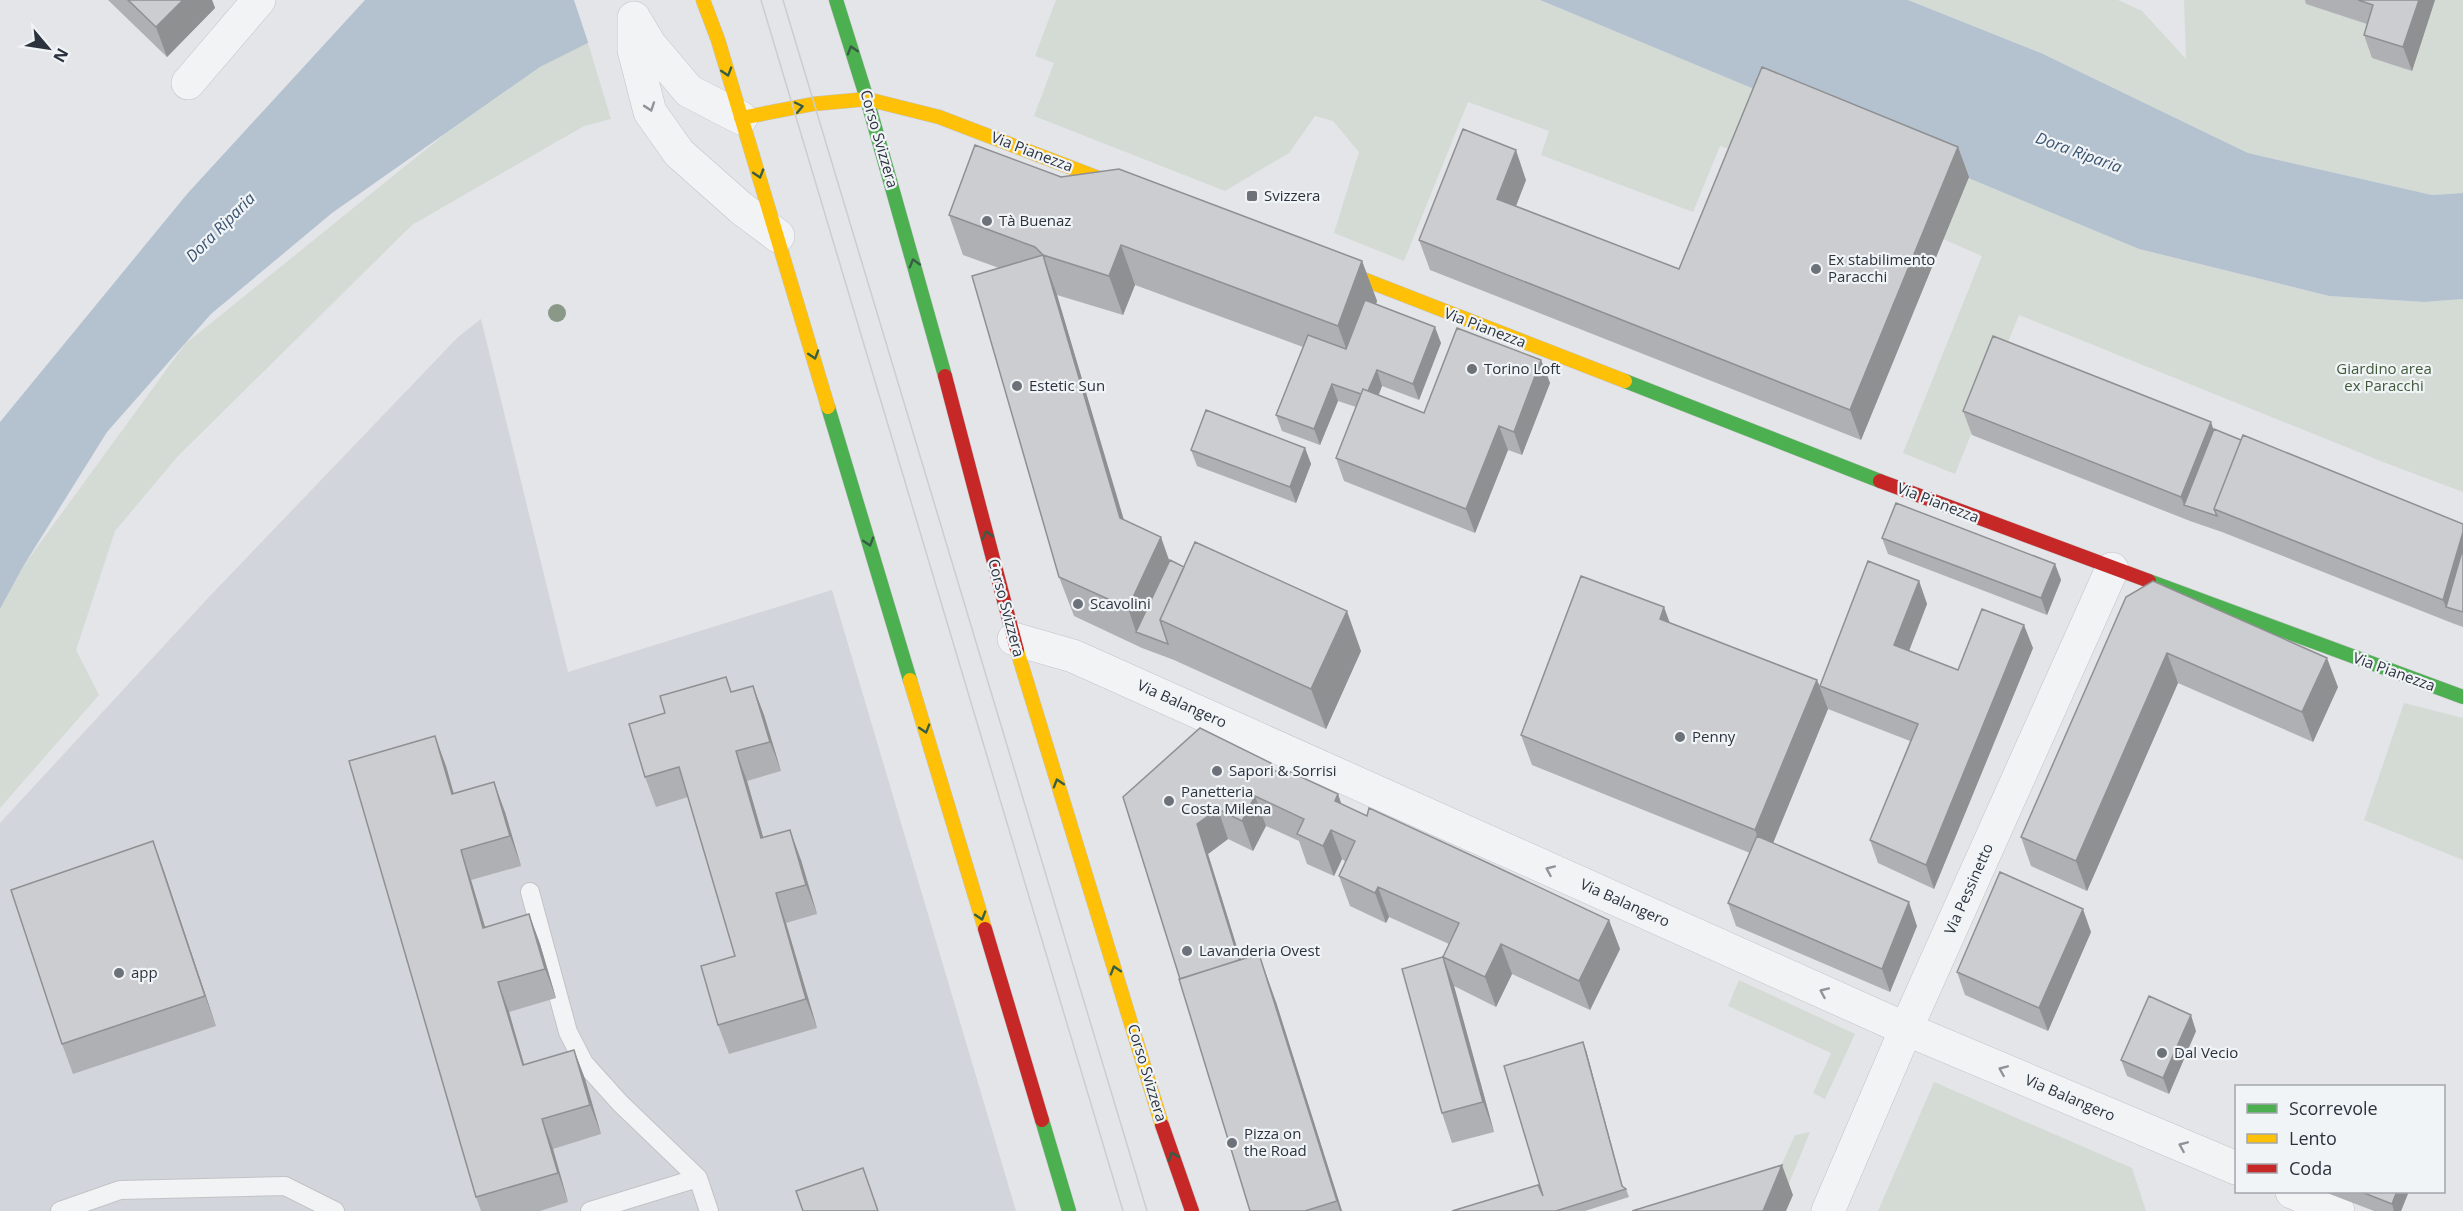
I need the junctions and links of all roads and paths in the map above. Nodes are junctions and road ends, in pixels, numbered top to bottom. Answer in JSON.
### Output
{"nodes":[{"id":1,"x":259,"y":0,"type":"edge"},
{"id":2,"x":703,"y":0,"type":"edge"},
{"id":3,"x":836,"y":0,"type":"edge"},
{"id":4,"x":637,"y":28,"type":"edge"},
{"id":5,"x":188,"y":83,"type":"dead end"},
{"id":6,"x":867,"y":99,"type":"junction"},
{"id":7,"x":741,"y":118,"type":"junction"},
{"id":8,"x":1138,"y":193,"type":"edge"},
{"id":9,"x":778,"y":236,"type":"junction"},
{"id":10,"x":1316,"y":260,"type":"edge"},
{"id":11,"x":2112,"y":569,"type":"junction"},
{"id":12,"x":1014,"y":639,"type":"junction"},
{"id":13,"x":2463,"y":698,"type":"edge"},
{"id":14,"x":530,"y":892,"type":"dead end"},
{"id":15,"x":1906,"y":1029,"type":"junction"},
{"id":16,"x":2235,"y":1168,"type":"edge"},
{"id":17,"x":698,"y":1178,"type":"junction"},
{"id":18,"x":2297,"y":1193,"type":"edge"},
{"id":19,"x":60,"y":1211,"type":"edge"},
{"id":20,"x":335,"y":1211,"type":"edge"},
{"id":21,"x":590,"y":1211,"type":"edge"},
{"id":22,"x":709,"y":1211,"type":"edge"},
{"id":23,"x":1069,"y":1211,"type":"edge"},
{"id":24,"x":1192,"y":1211,"type":"edge"},
{"id":25,"x":1828,"y":1211,"type":"edge"},
{"id":26,"x":2338,"y":1211,"type":"edge"}],
"edges":[{"from":1,"to":5,"type":"street"},
{"from":2,"to":7,"type":"street","one_way":true},
{"from":6,"to":3,"type":"street","name":"Corso Svizzera","one_way":true},
{"from":4,"to":7,"type":"street"},
{"from":4,"to":9,"type":"street","one_way":true},
{"from":7,"to":6,"type":"street","name":"Via Pianezza","one_way":true},
{"from":6,"to":8,"type":"street","name":"Via Pianezza"},
{"from":12,"to":6,"type":"street","name":"Corso Svizzera","one_way":true},
{"from":7,"to":9,"type":"street","one_way":true},
{"from":9,"to":23,"type":"street","one_way":true},
{"from":10,"to":11,"type":"street","name":"Via Pianezza"},
{"from":11,"to":13,"type":"street","name":"Via Pianezza"},
{"from":11,"to":15,"type":"street","name":"Via Pessinetto"},
{"from":15,"to":12,"type":"street","name":"Via Balangero","one_way":true},
{"from":24,"to":12,"type":"street","name":"Corso Svizzera","one_way":true},
{"from":14,"to":17,"type":"lane"},
{"from":16,"to":15,"type":"street","name":"Via Balangero","one_way":true},
{"from":15,"to":25,"type":"street","name":"Via Pessinetto"},
{"from":17,"to":21,"type":"lane"},
{"from":17,"to":22,"type":"lane"},
{"from":18,"to":26,"type":"street"},
{"from":19,"to":20,"type":"lane"}]}
